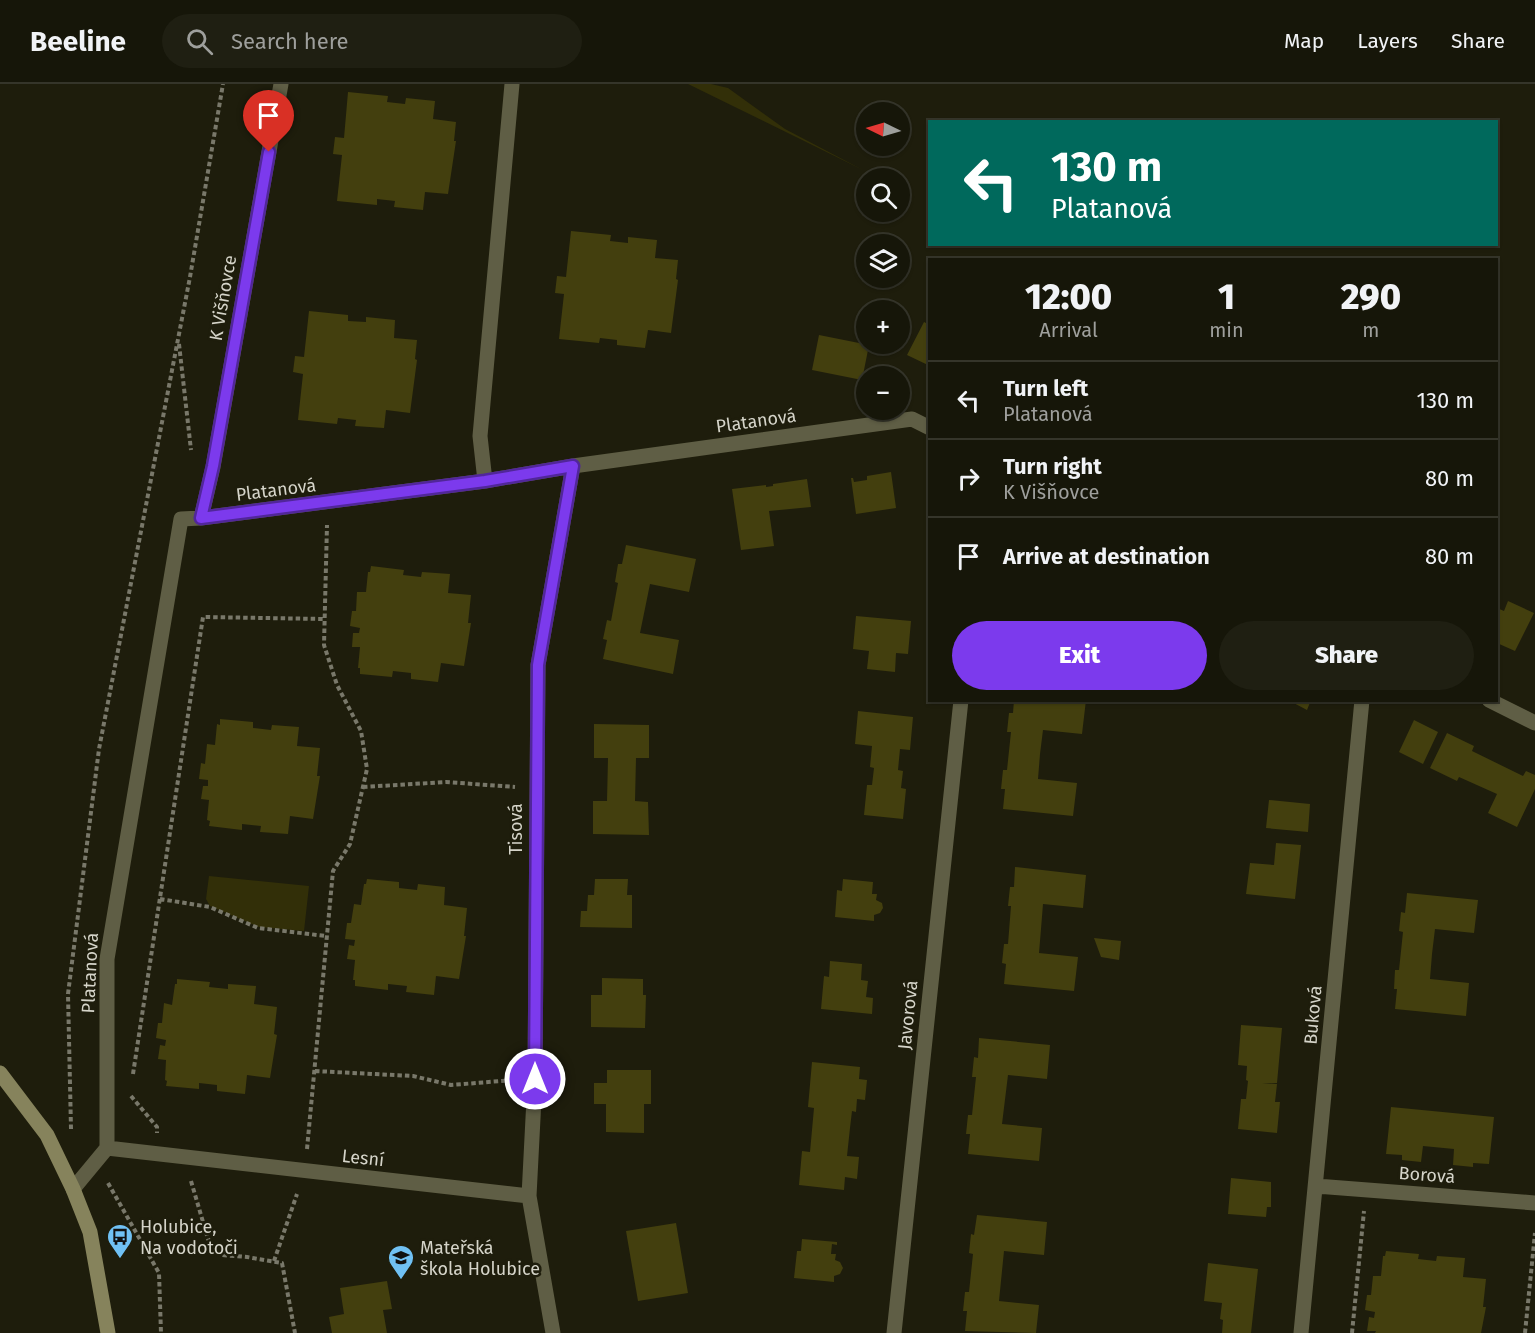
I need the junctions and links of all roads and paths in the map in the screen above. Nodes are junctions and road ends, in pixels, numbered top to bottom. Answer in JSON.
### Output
{"nodes":[{"id":1,"x":223,"y":84,"type":"edge"},
{"id":2,"x":281,"y":84,"type":"edge"},
{"id":3,"x":512,"y":84,"type":"edge"},
{"id":4,"x":178,"y":338,"type":"junction"},
{"id":5,"x":928,"y":427,"type":"edge"},
{"id":6,"x":191,"y":451,"type":"dead end"},
{"id":7,"x":573,"y":466,"type":"junction"},
{"id":8,"x":485,"y":481,"type":"junction"},
{"id":9,"x":327,"y":503,"type":"junction"},
{"id":10,"x":201,"y":518,"type":"junction"},
{"id":11,"x":324,"y":619,"type":"junction"},
{"id":12,"x":961,"y":702,"type":"edge"},
{"id":13,"x":1362,"y":702,"type":"edge"},
{"id":14,"x":1493,"y":702,"type":"edge"},
{"id":15,"x":1535,"y":723,"type":"edge"},
{"id":16,"x":363,"y":787,"type":"junction"},
{"id":17,"x":536,"y":789,"type":"junction"},
{"id":18,"x":160,"y":899,"type":"junction"},
{"id":19,"x":326,"y":936,"type":"junction"},
{"id":20,"x":315,"y":1071,"type":"junction"},
{"id":21,"x":0,"y":1073,"type":"edge"},
{"id":22,"x":535,"y":1079,"type":"junction"},
{"id":23,"x":131,"y":1083,"type":"dead end"},
{"id":24,"x":129,"y":1094,"type":"dead end"},
{"id":25,"x":71,"y":1132,"type":"dead end"},
{"id":26,"x":106,"y":1148,"type":"junction"},
{"id":27,"x":158,"y":1154,"type":"junction"},
{"id":28,"x":184,"y":1157,"type":"junction"},
{"id":29,"x":96,"y":1162,"type":"junction"},
{"id":30,"x":305,"y":1171,"type":"junction"},
{"id":31,"x":1316,"y":1186,"type":"junction"},
{"id":32,"x":73,"y":1189,"type":"junction"},
{"id":33,"x":1367,"y":1190,"type":"junction"},
{"id":34,"x":529,"y":1196,"type":"junction"},
{"id":35,"x":1535,"y":1203,"type":"edge"},
{"id":36,"x":1535,"y":1233,"type":"edge"},
{"id":37,"x":274,"y":1261,"type":"junction"},
{"id":38,"x":108,"y":1333,"type":"edge"},
{"id":39,"x":161,"y":1333,"type":"edge"},
{"id":40,"x":295,"y":1333,"type":"edge"},
{"id":41,"x":553,"y":1333,"type":"edge"},
{"id":42,"x":894,"y":1333,"type":"edge"},
{"id":43,"x":1301,"y":1333,"type":"edge"},
{"id":44,"x":1352,"y":1333,"type":"edge"},
{"id":45,"x":1525,"y":1333,"type":"edge"}],
"edges":[{"from":1,"to":4,"type":"path"},
{"from":2,"to":10,"type":"street","name":"K Višňovce"},
{"from":3,"to":8,"type":"street"},
{"from":4,"to":6,"type":"path"},
{"from":4,"to":25,"type":"path"},
{"from":5,"to":7,"type":"street","name":"Platanová"},
{"from":7,"to":8,"type":"street","name":"Platanová"},
{"from":7,"to":17,"type":"street","name":"Tisová"},
{"from":8,"to":9,"type":"street","name":"Platanová"},
{"from":9,"to":10,"type":"street","name":"Platanová"},
{"from":9,"to":11,"type":"path"},
{"from":10,"to":26,"type":"street","name":"Platanová"},
{"from":11,"to":16,"type":"path"},
{"from":11,"to":18,"type":"path"},
{"from":12,"to":42,"type":"street","name":"Javorová"},
{"from":13,"to":31,"type":"street","name":"Buková"},
{"from":14,"to":15,"type":"street"},
{"from":16,"to":17,"type":"path"},
{"from":16,"to":19,"type":"path"},
{"from":17,"to":22,"type":"street","name":"Tisová"},
{"from":18,"to":19,"type":"path"},
{"from":18,"to":23,"type":"path"},
{"from":19,"to":20,"type":"path"},
{"from":20,"to":22,"type":"path"},
{"from":20,"to":30,"type":"path"},
{"from":21,"to":32,"type":"street"},
{"from":22,"to":34,"type":"street","name":"Tisová"},
{"from":24,"to":27,"type":"path"},
{"from":26,"to":27,"type":"street","name":"Lesní"},
{"from":26,"to":29,"type":"street"},
{"from":27,"to":28,"type":"street","name":"Lesní"},
{"from":28,"to":30,"type":"street","name":"Lesní"},
{"from":28,"to":37,"type":"path"},
{"from":29,"to":32,"type":"street"},
{"from":29,"to":39,"type":"path"},
{"from":30,"to":34,"type":"street","name":"Lesní"},
{"from":30,"to":37,"type":"path"},
{"from":31,"to":33,"type":"street","name":"Borová"},
{"from":31,"to":43,"type":"street","name":"Buková"},
{"from":32,"to":38,"type":"street"},
{"from":33,"to":35,"type":"street","name":"Borová"},
{"from":33,"to":44,"type":"path"},
{"from":34,"to":41,"type":"street"},
{"from":36,"to":45,"type":"path"},
{"from":37,"to":40,"type":"path"}]}
